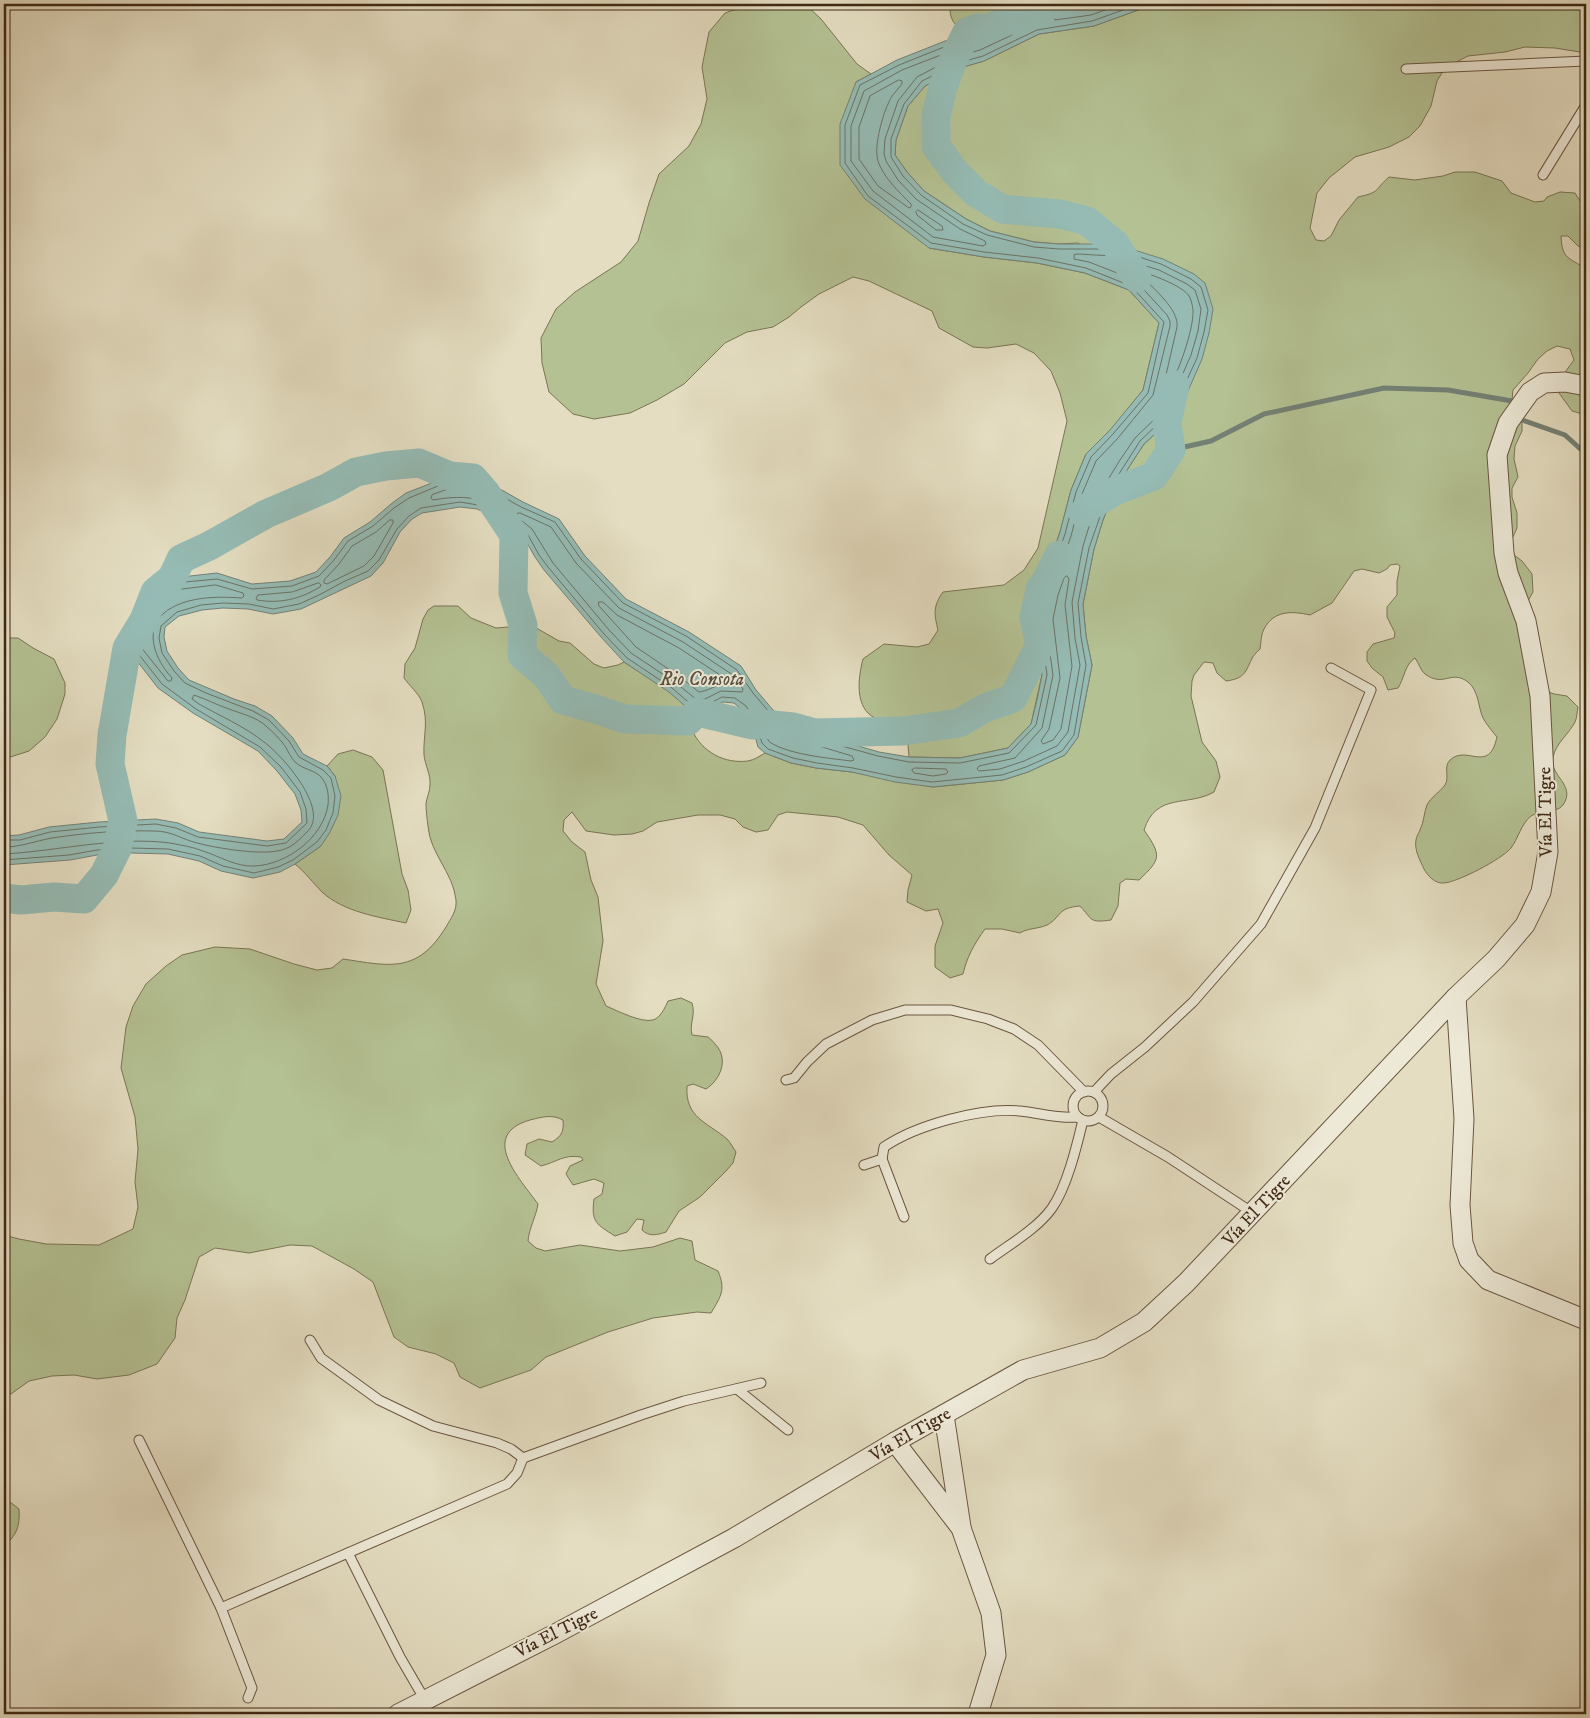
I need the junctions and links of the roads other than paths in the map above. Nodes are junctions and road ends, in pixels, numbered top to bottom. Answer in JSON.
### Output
{"nodes":[{"id":1,"x":1586,"y":61,"type":"edge"},
{"id":2,"x":1406,"y":69,"type":"dead end"},
{"id":3,"x":1586,"y":105,"type":"edge"},
{"id":4,"x":1542,"y":175,"type":"dead end"},
{"id":5,"x":1586,"y":386,"type":"edge"},
{"id":6,"x":1331,"y":668,"type":"dead end"},
{"id":7,"x":1456,"y":997,"type":"junction"},
{"id":8,"x":786,"y":1080,"type":"dead end"},
{"id":9,"x":1084,"y":1092,"type":"junction"},
{"id":10,"x":1094,"y":1092,"type":"junction"},
{"id":11,"x":1099,"y":1116,"type":"junction"},
{"id":12,"x":1081,"y":1119,"type":"junction"},
{"id":13,"x":882,"y":1159,"type":"junction"},
{"id":14,"x":864,"y":1165,"type":"dead end"},
{"id":15,"x":1254,"y":1213,"type":"junction"},
{"id":16,"x":904,"y":1217,"type":"dead end"},
{"id":17,"x":990,"y":1259,"type":"dead end"},
{"id":18,"x":1586,"y":1320,"type":"edge"},
{"id":19,"x":310,"y":1340,"type":"dead end"},
{"id":20,"x":761,"y":1383,"type":"dead end"},
{"id":21,"x":738,"y":1389,"type":"junction"},
{"id":22,"x":944,"y":1415,"type":"junction"},
{"id":23,"x":788,"y":1430,"type":"dead end"},
{"id":24,"x":139,"y":1440,"type":"dead end"},
{"id":25,"x":895,"y":1442,"type":"junction"},
{"id":26,"x":523,"y":1458,"type":"junction"},
{"id":27,"x":961,"y":1528,"type":"junction"},
{"id":28,"x":348,"y":1553,"type":"junction"},
{"id":29,"x":221,"y":1608,"type":"junction"},
{"id":30,"x":248,"y":1698,"type":"dead end"},
{"id":31,"x":425,"y":1700,"type":"junction"},
{"id":32,"x":398,"y":1714,"type":"edge"},
{"id":33,"x":978,"y":1714,"type":"edge"}],
"edges":[{"from":1,"to":2,"type":"lane"},
{"from":3,"to":4,"type":"lane"},
{"from":5,"to":7,"type":"street","name":"Vía El Tigre"},
{"from":6,"to":10,"type":"lane"},
{"from":7,"to":15,"type":"street","name":"Vía El Tigre"},
{"from":7,"to":18,"type":"street"},
{"from":8,"to":9,"type":"lane"},
{"from":9,"to":10,"type":"lane"},
{"from":9,"to":12,"type":"lane"},
{"from":10,"to":11,"type":"lane"},
{"from":11,"to":12,"type":"lane"},
{"from":11,"to":15,"type":"lane"},
{"from":12,"to":13,"type":"lane"},
{"from":12,"to":17,"type":"lane"},
{"from":13,"to":14,"type":"lane"},
{"from":13,"to":16,"type":"lane"},
{"from":15,"to":22,"type":"street","name":"Vía El Tigre"},
{"from":19,"to":26,"type":"lane"},
{"from":20,"to":21,"type":"lane"},
{"from":21,"to":23,"type":"lane"},
{"from":21,"to":26,"type":"lane"},
{"from":22,"to":25,"type":"street","name":"Vía El Tigre"},
{"from":22,"to":27,"type":"street"},
{"from":24,"to":29,"type":"lane"},
{"from":25,"to":27,"type":"street"},
{"from":25,"to":31,"type":"street","name":"Vía El Tigre"},
{"from":26,"to":28,"type":"lane"},
{"from":27,"to":33,"type":"street"},
{"from":28,"to":29,"type":"lane"},
{"from":28,"to":31,"type":"lane"},
{"from":29,"to":30,"type":"lane"},
{"from":31,"to":32,"type":"street","name":"Vía El Tigre"}]}
